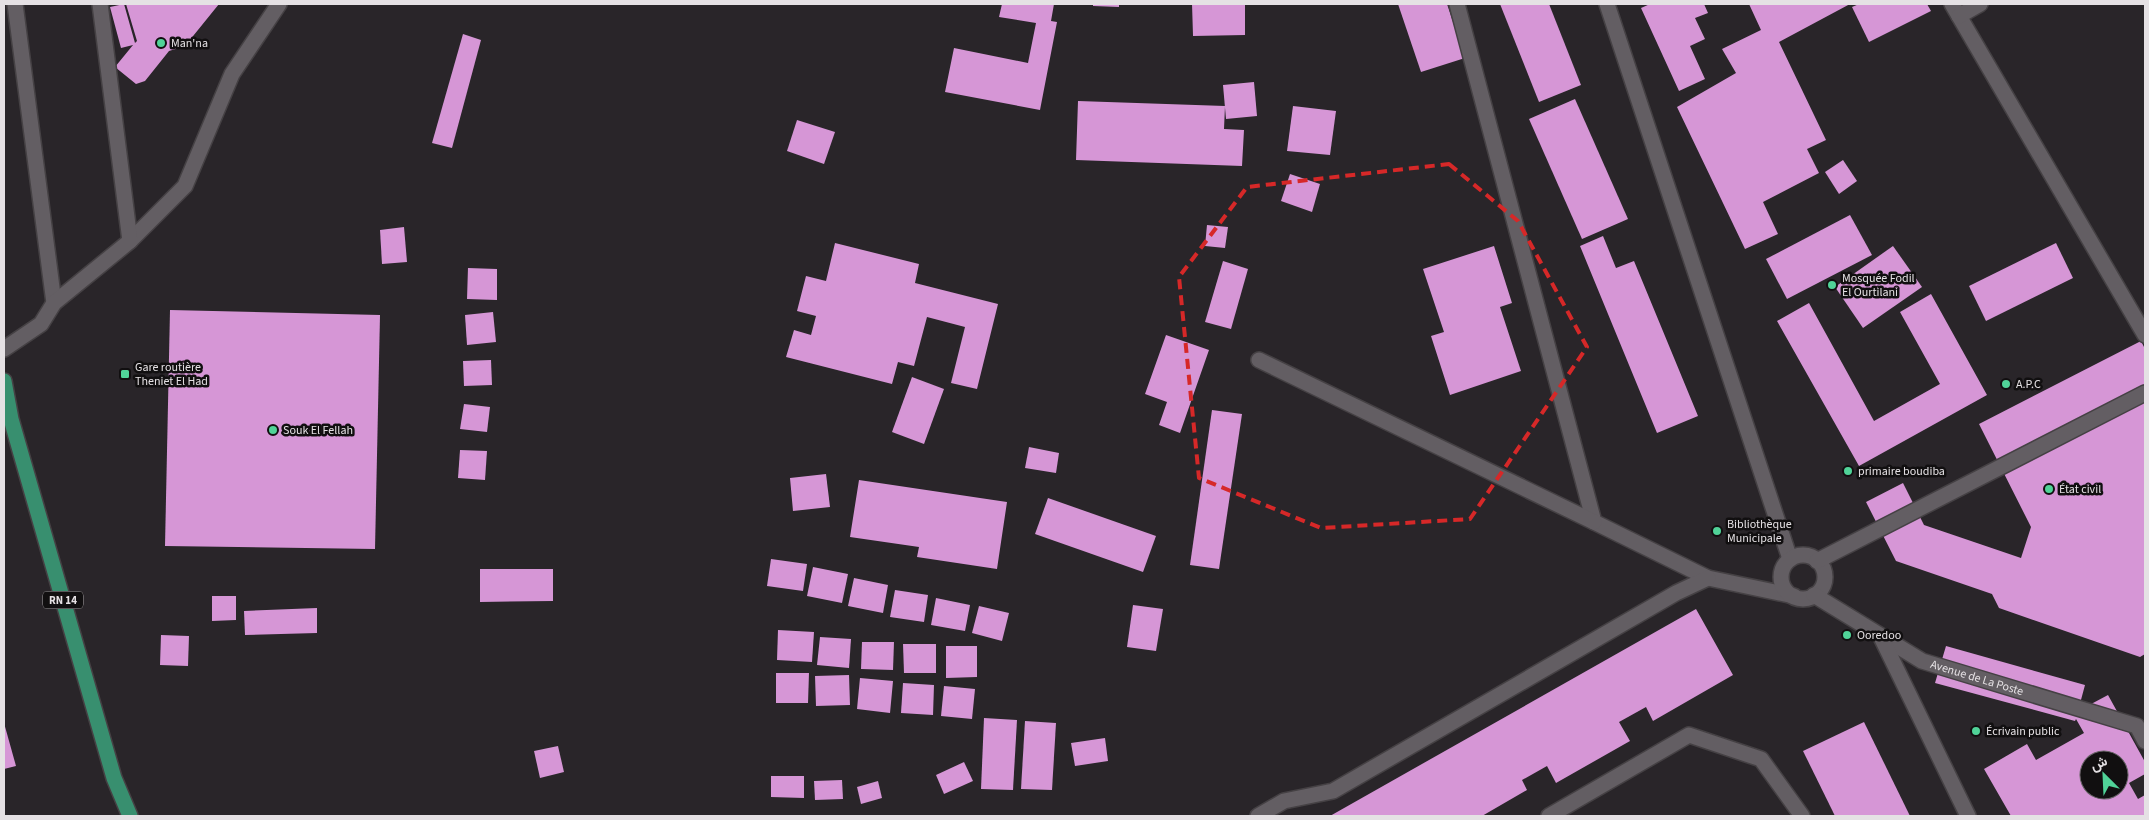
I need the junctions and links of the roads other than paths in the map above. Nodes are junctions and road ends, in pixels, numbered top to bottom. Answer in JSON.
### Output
{"nodes":[{"id":1,"x":15,"y":4,"type":"edge"},
{"id":2,"x":100,"y":4,"type":"edge"},
{"id":3,"x":279,"y":4,"type":"edge"},
{"id":4,"x":1456,"y":4,"type":"edge"},
{"id":5,"x":1607,"y":4,"type":"edge"},
{"id":6,"x":1980,"y":4,"type":"edge"},
{"id":7,"x":1956,"y":10,"type":"edge"},
{"id":8,"x":130,"y":240,"type":"junction"},
{"id":9,"x":54,"y":303,"type":"junction"},
{"id":10,"x":2145,"y":335,"type":"edge"},
{"id":11,"x":4,"y":349,"type":"edge"},
{"id":12,"x":1259,"y":360,"type":"dead end"},
{"id":13,"x":4,"y":381,"type":"edge"},
{"id":14,"x":2145,"y":393,"type":"edge"},
{"id":15,"x":1594,"y":522,"type":"junction"},
{"id":16,"x":1790,"y":559,"type":"junction"},
{"id":17,"x":1817,"y":561,"type":"junction"},
{"id":18,"x":1708,"y":578,"type":"junction"},
{"id":19,"x":1814,"y":595,"type":"junction"},
{"id":20,"x":1794,"y":596,"type":"junction"},
{"id":21,"x":1881,"y":638,"type":"junction"},
{"id":22,"x":2141,"y":723,"type":"edge"},
{"id":23,"x":2145,"y":741,"type":"edge"},
{"id":24,"x":130,"y":816,"type":"edge"},
{"id":25,"x":1258,"y":816,"type":"edge"},
{"id":26,"x":1549,"y":816,"type":"edge"},
{"id":27,"x":1802,"y":816,"type":"edge"},
{"id":28,"x":1968,"y":816,"type":"edge"}],
"edges":[{"from":1,"to":9,"type":"street"},
{"from":2,"to":8,"type":"street"},
{"from":3,"to":8,"type":"street"},
{"from":4,"to":15,"type":"street"},
{"from":5,"to":16,"type":"street"},
{"from":6,"to":7,"type":"street"},
{"from":7,"to":10,"type":"street"},
{"from":8,"to":9,"type":"street"},
{"from":9,"to":11,"type":"street"},
{"from":12,"to":15,"type":"street"},
{"from":13,"to":24,"type":"main road","number":"RN 14"},
{"from":14,"to":17,"type":"street"},
{"from":15,"to":18,"type":"street"},
{"from":16,"to":17,"type":"street"},
{"from":16,"to":20,"type":"street"},
{"from":17,"to":19,"type":"street"},
{"from":18,"to":20,"type":"street"},
{"from":18,"to":25,"type":"street"},
{"from":19,"to":20,"type":"street"},
{"from":19,"to":21,"type":"street","name":"Avenue de La Poste"},
{"from":21,"to":22,"type":"street","name":"Avenue de La Poste"},
{"from":21,"to":28,"type":"street"},
{"from":22,"to":23,"type":"street","name":"Avenue de La Poste"},
{"from":26,"to":27,"type":"street"}]}
